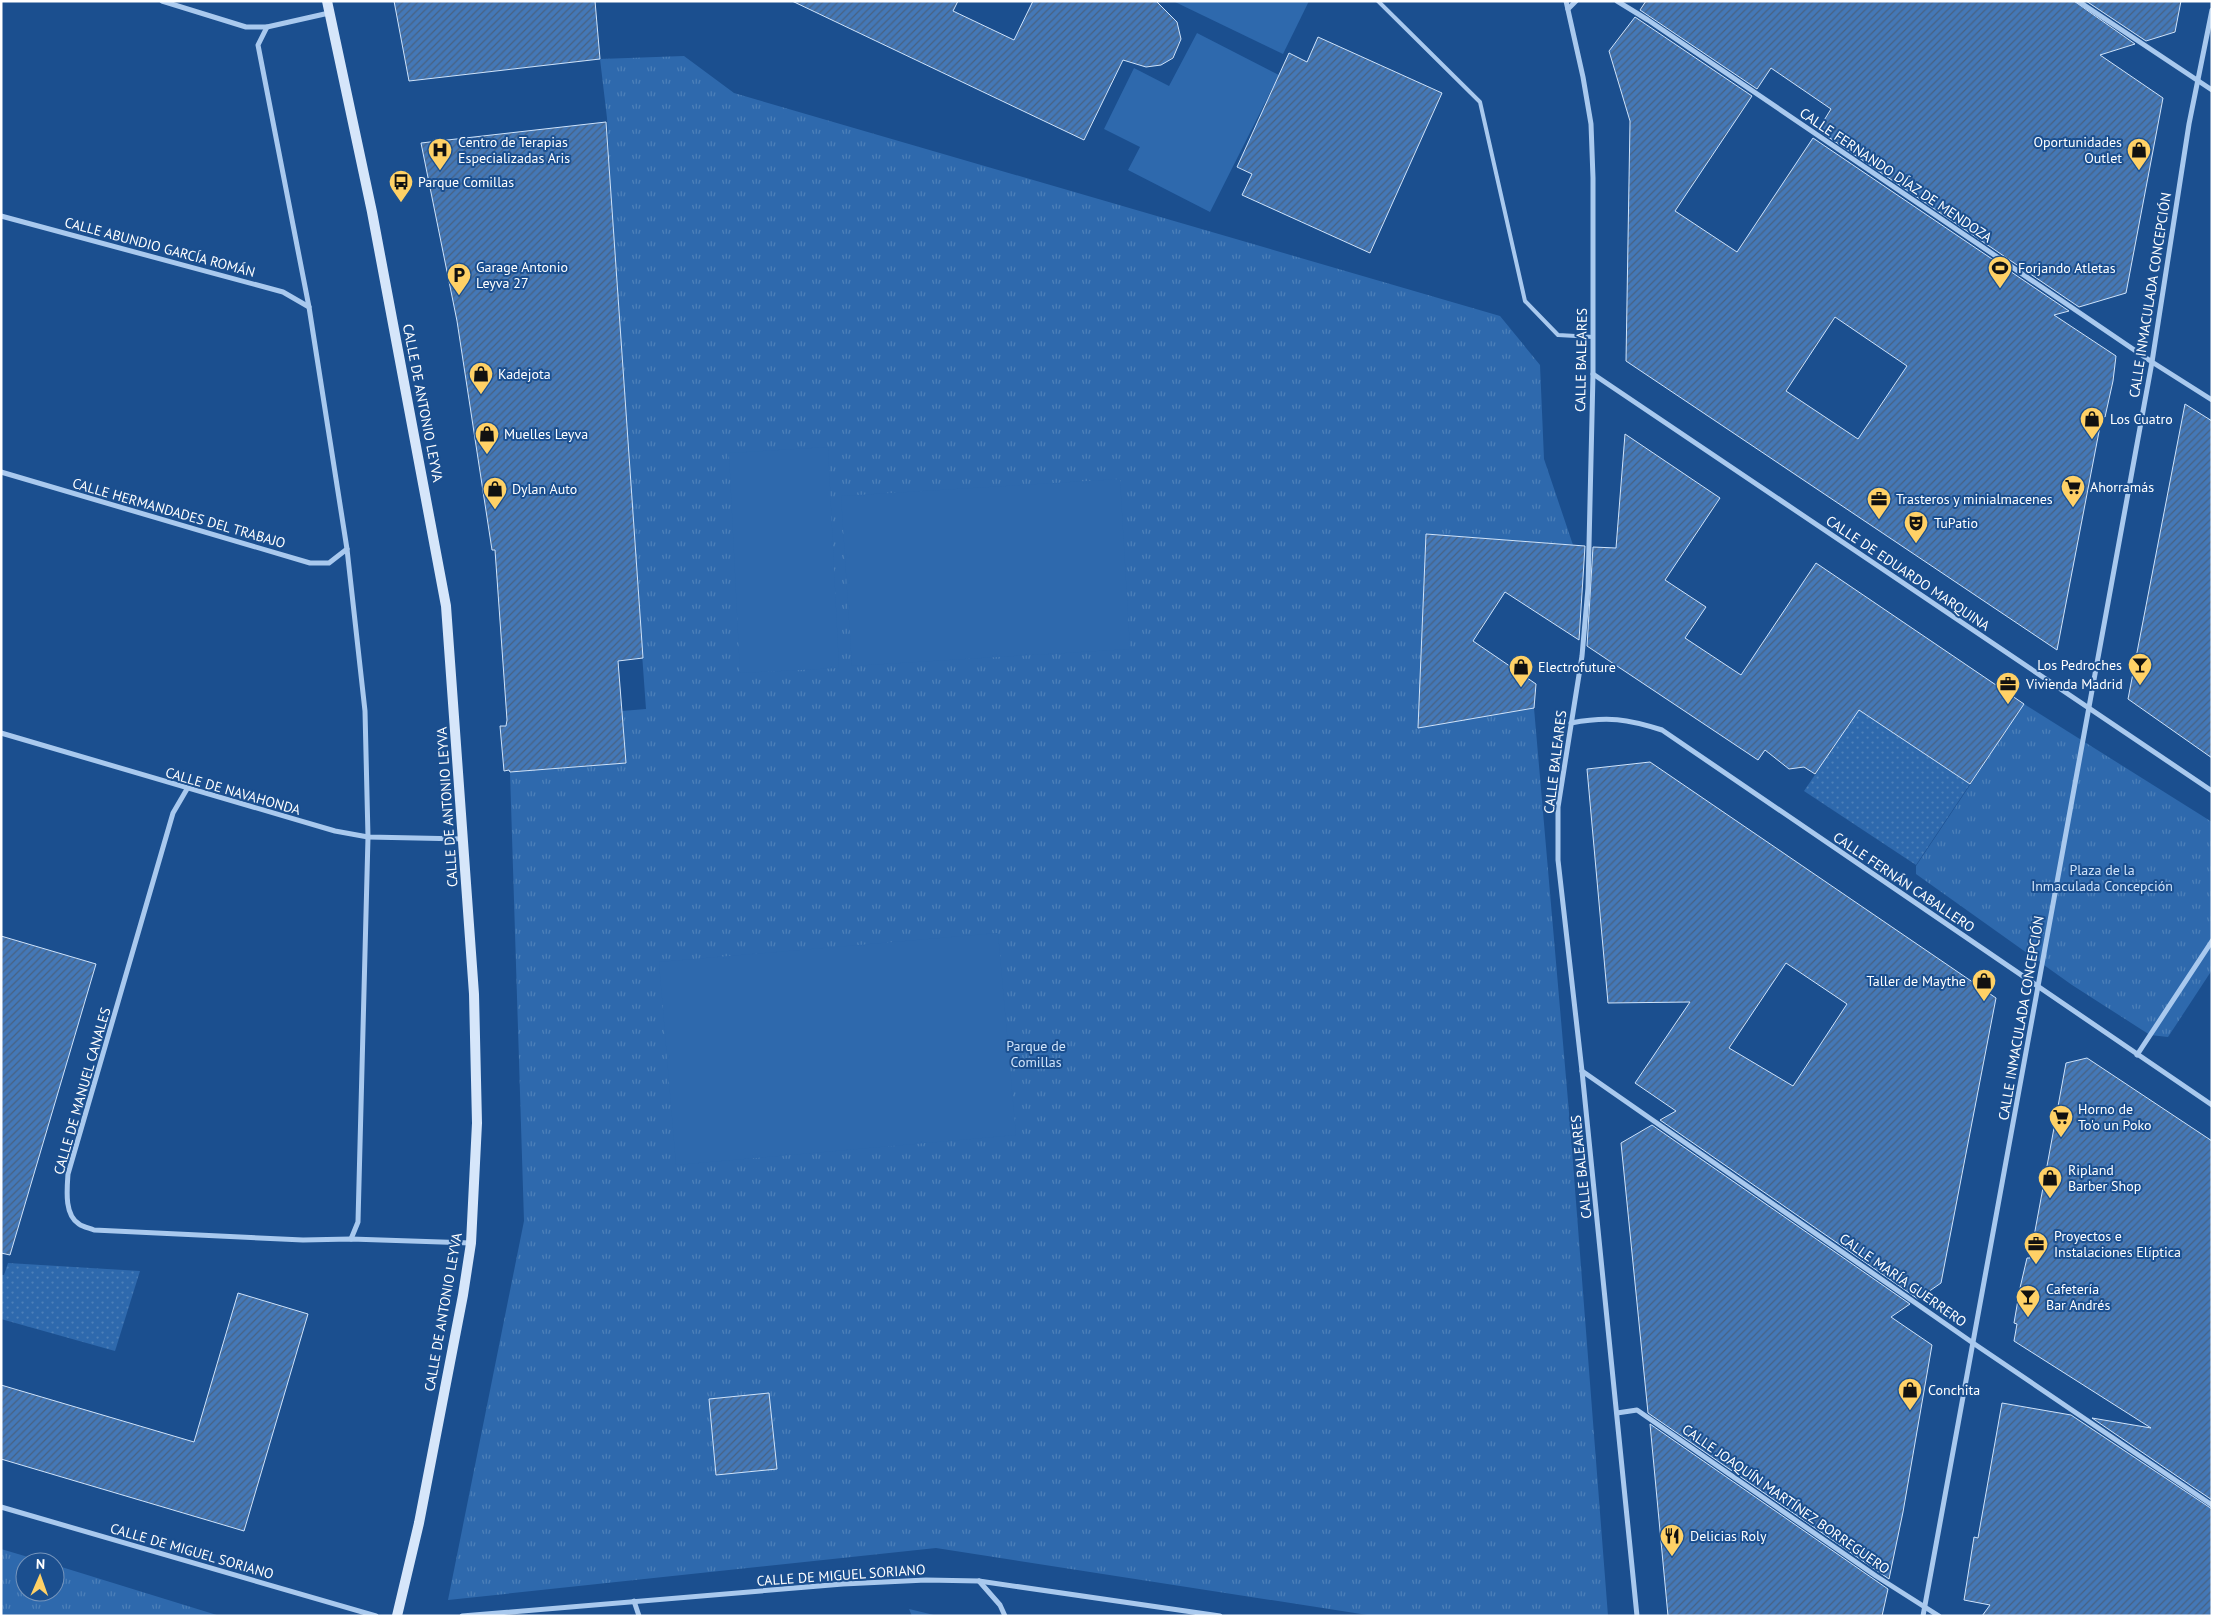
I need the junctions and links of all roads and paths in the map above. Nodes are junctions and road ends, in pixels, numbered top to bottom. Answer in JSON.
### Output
{"nodes":[{"id":1,"x":162,"y":1,"type":"edge"},
{"id":2,"x":327,"y":1,"type":"edge"},
{"id":3,"x":1378,"y":1,"type":"edge"},
{"id":4,"x":1566,"y":1,"type":"edge"},
{"id":5,"x":1576,"y":1,"type":"edge"},
{"id":6,"x":1617,"y":1,"type":"edge"},
{"id":7,"x":2078,"y":1,"type":"edge"},
{"id":8,"x":1568,"y":9,"type":"junction"},
{"id":9,"x":2212,"y":10,"type":"edge"},
{"id":10,"x":330,"y":12,"type":"junction"},
{"id":11,"x":267,"y":27,"type":"junction"},
{"id":12,"x":2197,"y":82,"type":"junction"},
{"id":13,"x":2212,"y":90,"type":"edge"},
{"id":14,"x":1,"y":216,"type":"edge"},
{"id":15,"x":309,"y":308,"type":"junction"},
{"id":16,"x":1592,"y":337,"type":"junction"},
{"id":17,"x":2152,"y":362,"type":"junction"},
{"id":18,"x":1593,"y":374,"type":"junction"},
{"id":19,"x":2212,"y":400,"type":"edge"},
{"id":20,"x":1,"y":472,"type":"edge"},
{"id":21,"x":347,"y":549,"type":"junction"},
{"id":22,"x":2088,"y":708,"type":"junction"},
{"id":23,"x":1571,"y":724,"type":"junction"},
{"id":24,"x":1,"y":733,"type":"edge"},
{"id":25,"x":187,"y":789,"type":"junction"},
{"id":26,"x":2211,"y":790,"type":"edge"},
{"id":27,"x":368,"y":836,"type":"junction"},
{"id":28,"x":464,"y":838,"type":"junction"},
{"id":29,"x":2212,"y":941,"type":"edge"},
{"id":30,"x":2038,"y":988,"type":"junction"},
{"id":31,"x":2137,"y":1055,"type":"junction"},
{"id":32,"x":1582,"y":1071,"type":"junction"},
{"id":33,"x":2212,"y":1105,"type":"edge"},
{"id":34,"x":351,"y":1238,"type":"junction"},
{"id":35,"x":471,"y":1243,"type":"junction"},
{"id":36,"x":1973,"y":1343,"type":"junction"},
{"id":37,"x":1617,"y":1413,"type":"junction"},
{"id":38,"x":2212,"y":1505,"type":"edge"},
{"id":39,"x":1,"y":1508,"type":"edge"},
{"id":40,"x":979,"y":1581,"type":"junction"},
{"id":41,"x":634,"y":1601,"type":"junction"},
{"id":42,"x":1925,"y":1606,"type":"junction"},
{"id":43,"x":376,"y":1616,"type":"edge"},
{"id":44,"x":397,"y":1616,"type":"edge"},
{"id":45,"x":462,"y":1616,"type":"edge"},
{"id":46,"x":639,"y":1616,"type":"edge"},
{"id":47,"x":1005,"y":1616,"type":"edge"},
{"id":48,"x":1220,"y":1616,"type":"edge"},
{"id":49,"x":1636,"y":1616,"type":"edge"},
{"id":50,"x":1923,"y":1616,"type":"edge"},
{"id":51,"x":1940,"y":1616,"type":"edge"}],
"edges":[{"from":1,"to":11,"type":"street"},
{"from":2,"to":10,"type":"main road","name":"CALLE DE ANTONIO LEYVA"},
{"from":3,"to":16,"type":"lane"},
{"from":4,"to":8,"type":"street","name":"CALLE BALEARES"},
{"from":5,"to":8,"type":"street"},
{"from":6,"to":17,"type":"street","name":"CALLE FERNANDO DÍAZ DE MENDOZA"},
{"from":7,"to":12,"type":"street"},
{"from":8,"to":16,"type":"street","name":"CALLE BALEARES"},
{"from":9,"to":12,"type":"street","name":"CALLE INMACULADA CONCEPCIÓN"},
{"from":10,"to":11,"type":"street"},
{"from":10,"to":28,"type":"main road","name":"CALLE DE ANTONIO LEYVA"},
{"from":11,"to":15,"type":"street"},
{"from":12,"to":13,"type":"street"},
{"from":12,"to":17,"type":"street","name":"CALLE INMACULADA CONCEPCIÓN"},
{"from":14,"to":15,"type":"street","name":"CALLE ABUNDIO GARCÍA ROMÁN"},
{"from":15,"to":21,"type":"street"},
{"from":16,"to":18,"type":"street","name":"CALLE BALEARES"},
{"from":17,"to":19,"type":"street","name":"CALLE FERNANDO DÍAZ DE MENDOZA"},
{"from":17,"to":22,"type":"street","name":"CALLE INMACULADA CONCEPCIÓN"},
{"from":18,"to":22,"type":"street","name":"CALLE DE EDUARDO MARQUINA"},
{"from":18,"to":23,"type":"street","name":"CALLE BALEARES"},
{"from":20,"to":21,"type":"street","name":"CALLE HERMANDADES DEL TRABAJO"},
{"from":21,"to":27,"type":"street"},
{"from":22,"to":26,"type":"street","name":"CALLE DE EDUARDO MARQUINA"},
{"from":22,"to":30,"type":"street","name":"CALLE INMACULADA CONCEPCIÓN"},
{"from":23,"to":30,"type":"street","name":"CALLE FERNÁN CABALLERO"},
{"from":23,"to":32,"type":"street","name":"CALLE BALEARES"},
{"from":24,"to":25,"type":"street","name":"CALLE DE NAVAHONDA"},
{"from":25,"to":27,"type":"street","name":"CALLE DE NAVAHONDA"},
{"from":25,"to":34,"type":"street","name":"CALLE DE MANUEL CANALES"},
{"from":27,"to":28,"type":"street","name":"CALLE DE NAVAHONDA"},
{"from":27,"to":34,"type":"street"},
{"from":28,"to":35,"type":"main road","name":"CALLE DE ANTONIO LEYVA"},
{"from":29,"to":31,"type":"street"},
{"from":30,"to":31,"type":"street","name":"CALLE FERNÁN CABALLERO"},
{"from":30,"to":36,"type":"street","name":"CALLE INMACULADA CONCEPCIÓN"},
{"from":31,"to":33,"type":"street","name":"CALLE FERNÁN CABALLERO"},
{"from":32,"to":36,"type":"street","name":"CALLE MARÍA GUERRERO"},
{"from":32,"to":37,"type":"street","name":"CALLE BALEARES"},
{"from":34,"to":35,"type":"street","name":"CALLE DE MANUEL CANALES"},
{"from":35,"to":44,"type":"main road","name":"CALLE DE ANTONIO LEYVA"},
{"from":36,"to":38,"type":"street","name":"CALLE MARÍA GUERRERO"},
{"from":36,"to":42,"type":"street","name":"CALLE INMACULADA CONCEPCIÓN"},
{"from":37,"to":42,"type":"street","name":"CALLE JOAQUÍN MARTÍNEZ BORREGUERO"},
{"from":37,"to":49,"type":"street","name":"CALLE BALEARES"},
{"from":39,"to":43,"type":"street","name":"CALLE DE MIGUEL SORIANO"},
{"from":40,"to":41,"type":"street","name":"CALLE DE MIGUEL SORIANO"},
{"from":40,"to":47,"type":"street"},
{"from":40,"to":48,"type":"street","name":"CALLE DE MIGUEL SORIANO"},
{"from":41,"to":45,"type":"street","name":"CALLE DE MIGUEL SORIANO"},
{"from":41,"to":46,"type":"street"},
{"from":42,"to":50,"type":"street","name":"CALLE INMACULADA CONCEPCIÓN"},
{"from":42,"to":51,"type":"street","name":"CALLE JOAQUÍN MARTÍNEZ BORREGUERO"}]}
